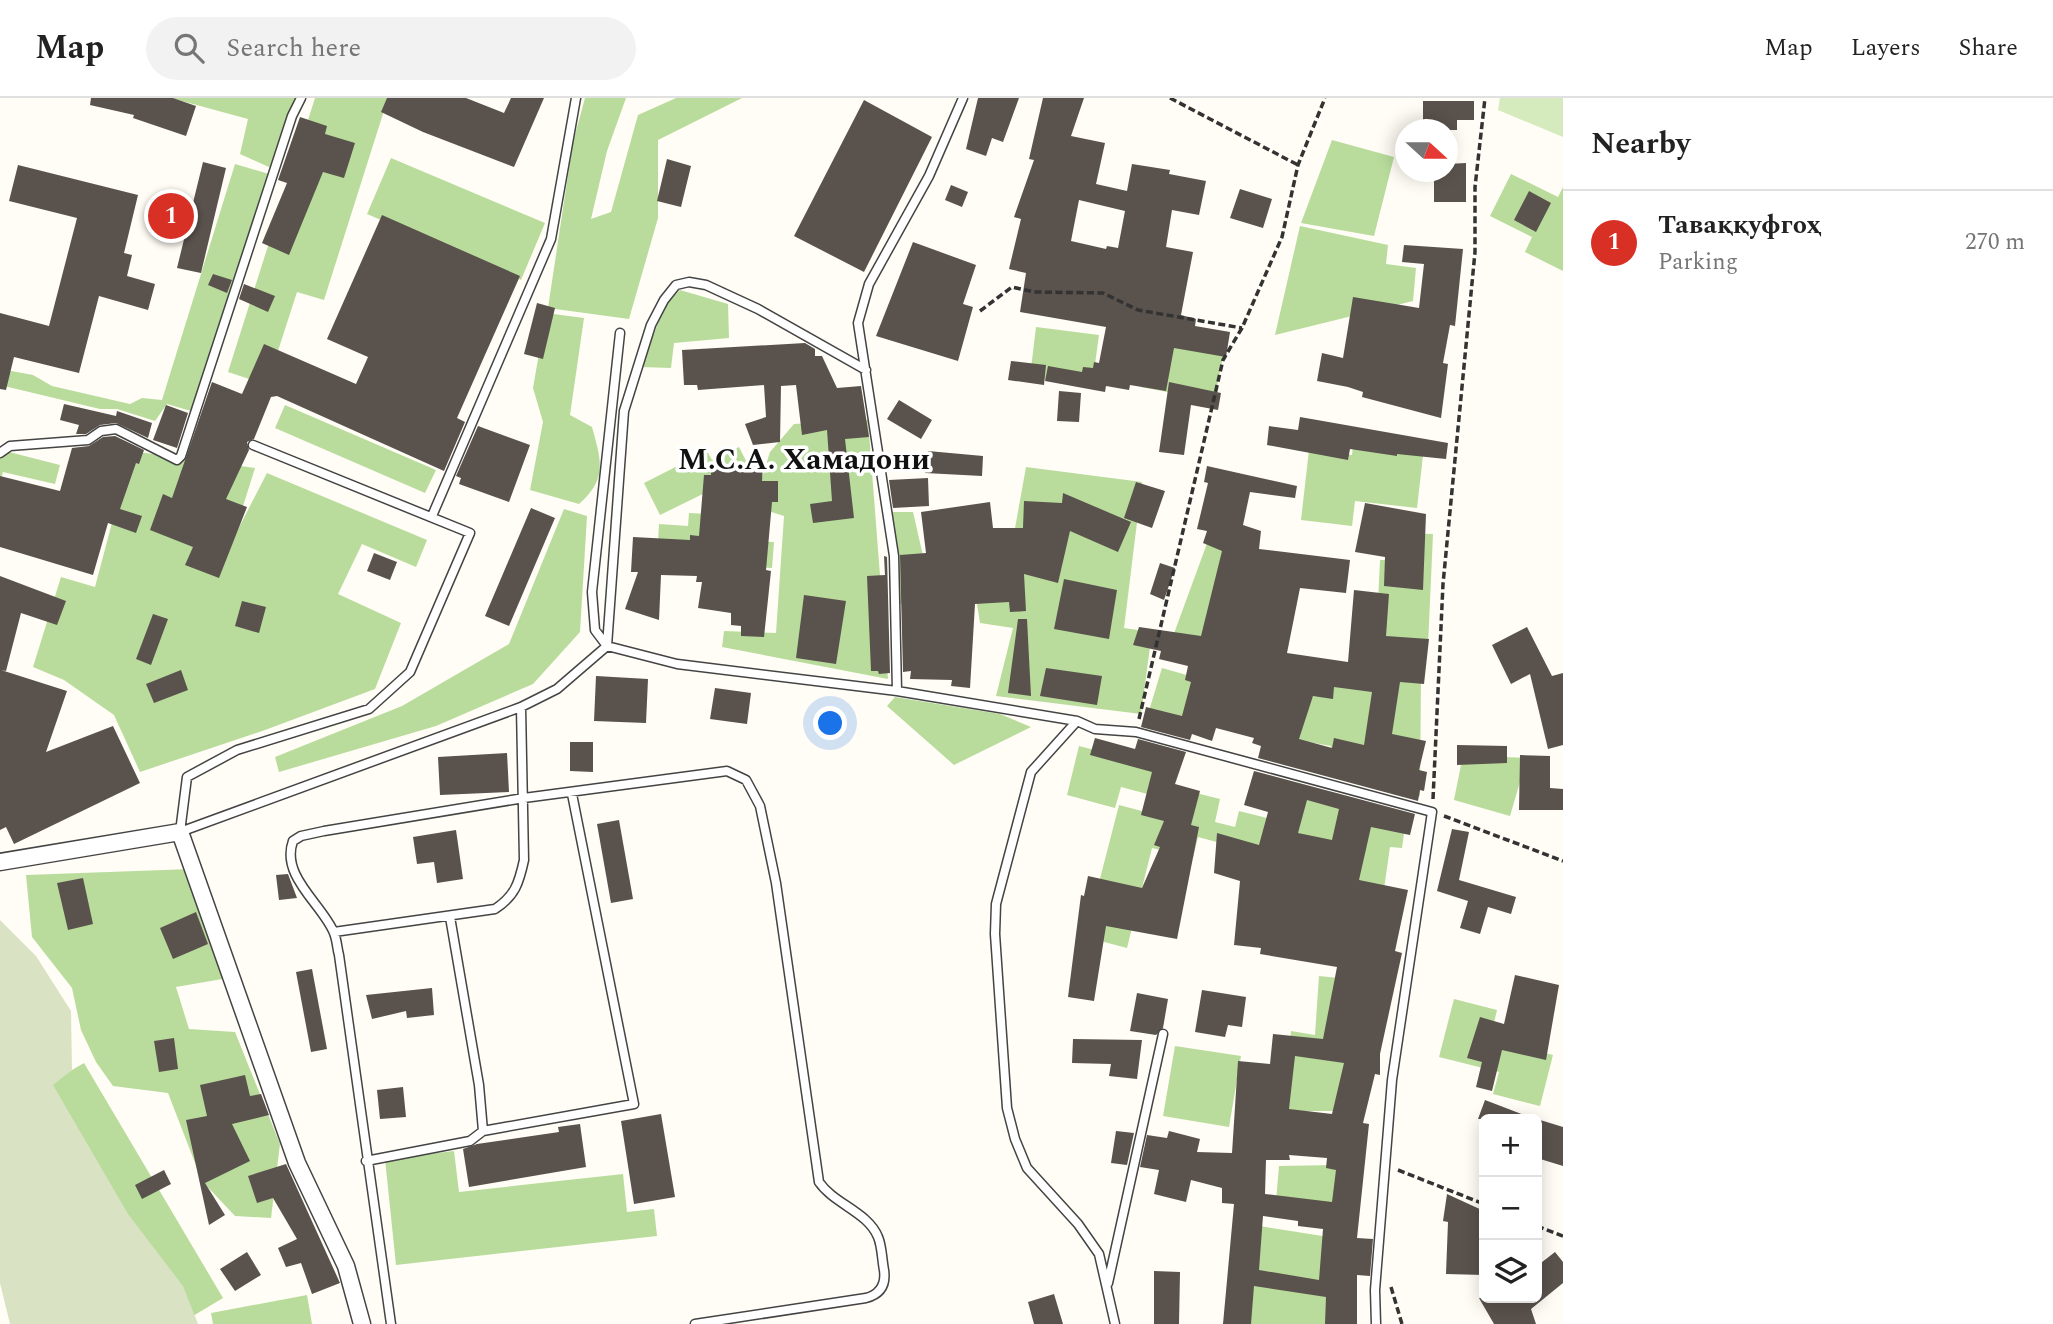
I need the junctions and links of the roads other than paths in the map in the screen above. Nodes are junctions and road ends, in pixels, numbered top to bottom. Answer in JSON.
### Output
{"nodes":[{"id":1,"x":301,"y":98,"type":"edge"},
{"id":2,"x":576,"y":98,"type":"edge"},
{"id":3,"x":963,"y":98,"type":"edge"},
{"id":4,"x":620,"y":333,"type":"dead end"},
{"id":5,"x":866,"y":370,"type":"junction"},
{"id":6,"x":253,"y":444,"type":"dead end"},
{"id":7,"x":0,"y":453,"type":"edge"},
{"id":8,"x":432,"y":516,"type":"junction"},
{"id":9,"x":607,"y":646,"type":"junction"},
{"id":10,"x":897,"y":691,"type":"junction"},
{"id":11,"x":521,"y":707,"type":"junction"},
{"id":12,"x":1077,"y":721,"type":"junction"},
{"id":13,"x":572,"y":794,"type":"junction"},
{"id":14,"x":524,"y":798,"type":"junction"},
{"id":15,"x":180,"y":832,"type":"junction"},
{"id":16,"x":0,"y":862,"type":"edge"},
{"id":17,"x":450,"y":917,"type":"junction"},
{"id":18,"x":334,"y":932,"type":"junction"},
{"id":19,"x":1163,"y":1034,"type":"dead end"},
{"id":20,"x":483,"y":1131,"type":"junction"},
{"id":21,"x":366,"y":1161,"type":"junction"},
{"id":22,"x":1108,"y":1286,"type":"junction"},
{"id":23,"x":362,"y":1324,"type":"edge"},
{"id":24,"x":391,"y":1324,"type":"edge"},
{"id":25,"x":695,"y":1324,"type":"edge"},
{"id":26,"x":1115,"y":1324,"type":"edge"},
{"id":27,"x":1376,"y":1324,"type":"edge"}],
"edges":[{"from":1,"to":7,"type":"lane"},
{"from":2,"to":8,"type":"lane"},
{"from":3,"to":5,"type":"lane"},
{"from":4,"to":9,"type":"lane"},
{"from":5,"to":9,"type":"lane"},
{"from":5,"to":10,"type":"lane"},
{"from":6,"to":8,"type":"lane"},
{"from":8,"to":15,"type":"lane"},
{"from":9,"to":10,"type":"lane"},
{"from":9,"to":11,"type":"lane"},
{"from":10,"to":12,"type":"lane"},
{"from":11,"to":14,"type":"lane"},
{"from":11,"to":15,"type":"lane"},
{"from":12,"to":22,"type":"lane"},
{"from":12,"to":27,"type":"lane"},
{"from":13,"to":14,"type":"lane"},
{"from":13,"to":20,"type":"lane"},
{"from":13,"to":25,"type":"lane"},
{"from":14,"to":17,"type":"lane"},
{"from":14,"to":18,"type":"lane"},
{"from":15,"to":16,"type":"street"},
{"from":15,"to":23,"type":"street"},
{"from":17,"to":18,"type":"lane"},
{"from":17,"to":20,"type":"lane"},
{"from":18,"to":21,"type":"lane"},
{"from":19,"to":22,"type":"lane"},
{"from":20,"to":21,"type":"lane"},
{"from":21,"to":24,"type":"lane"},
{"from":22,"to":26,"type":"lane"}]}
